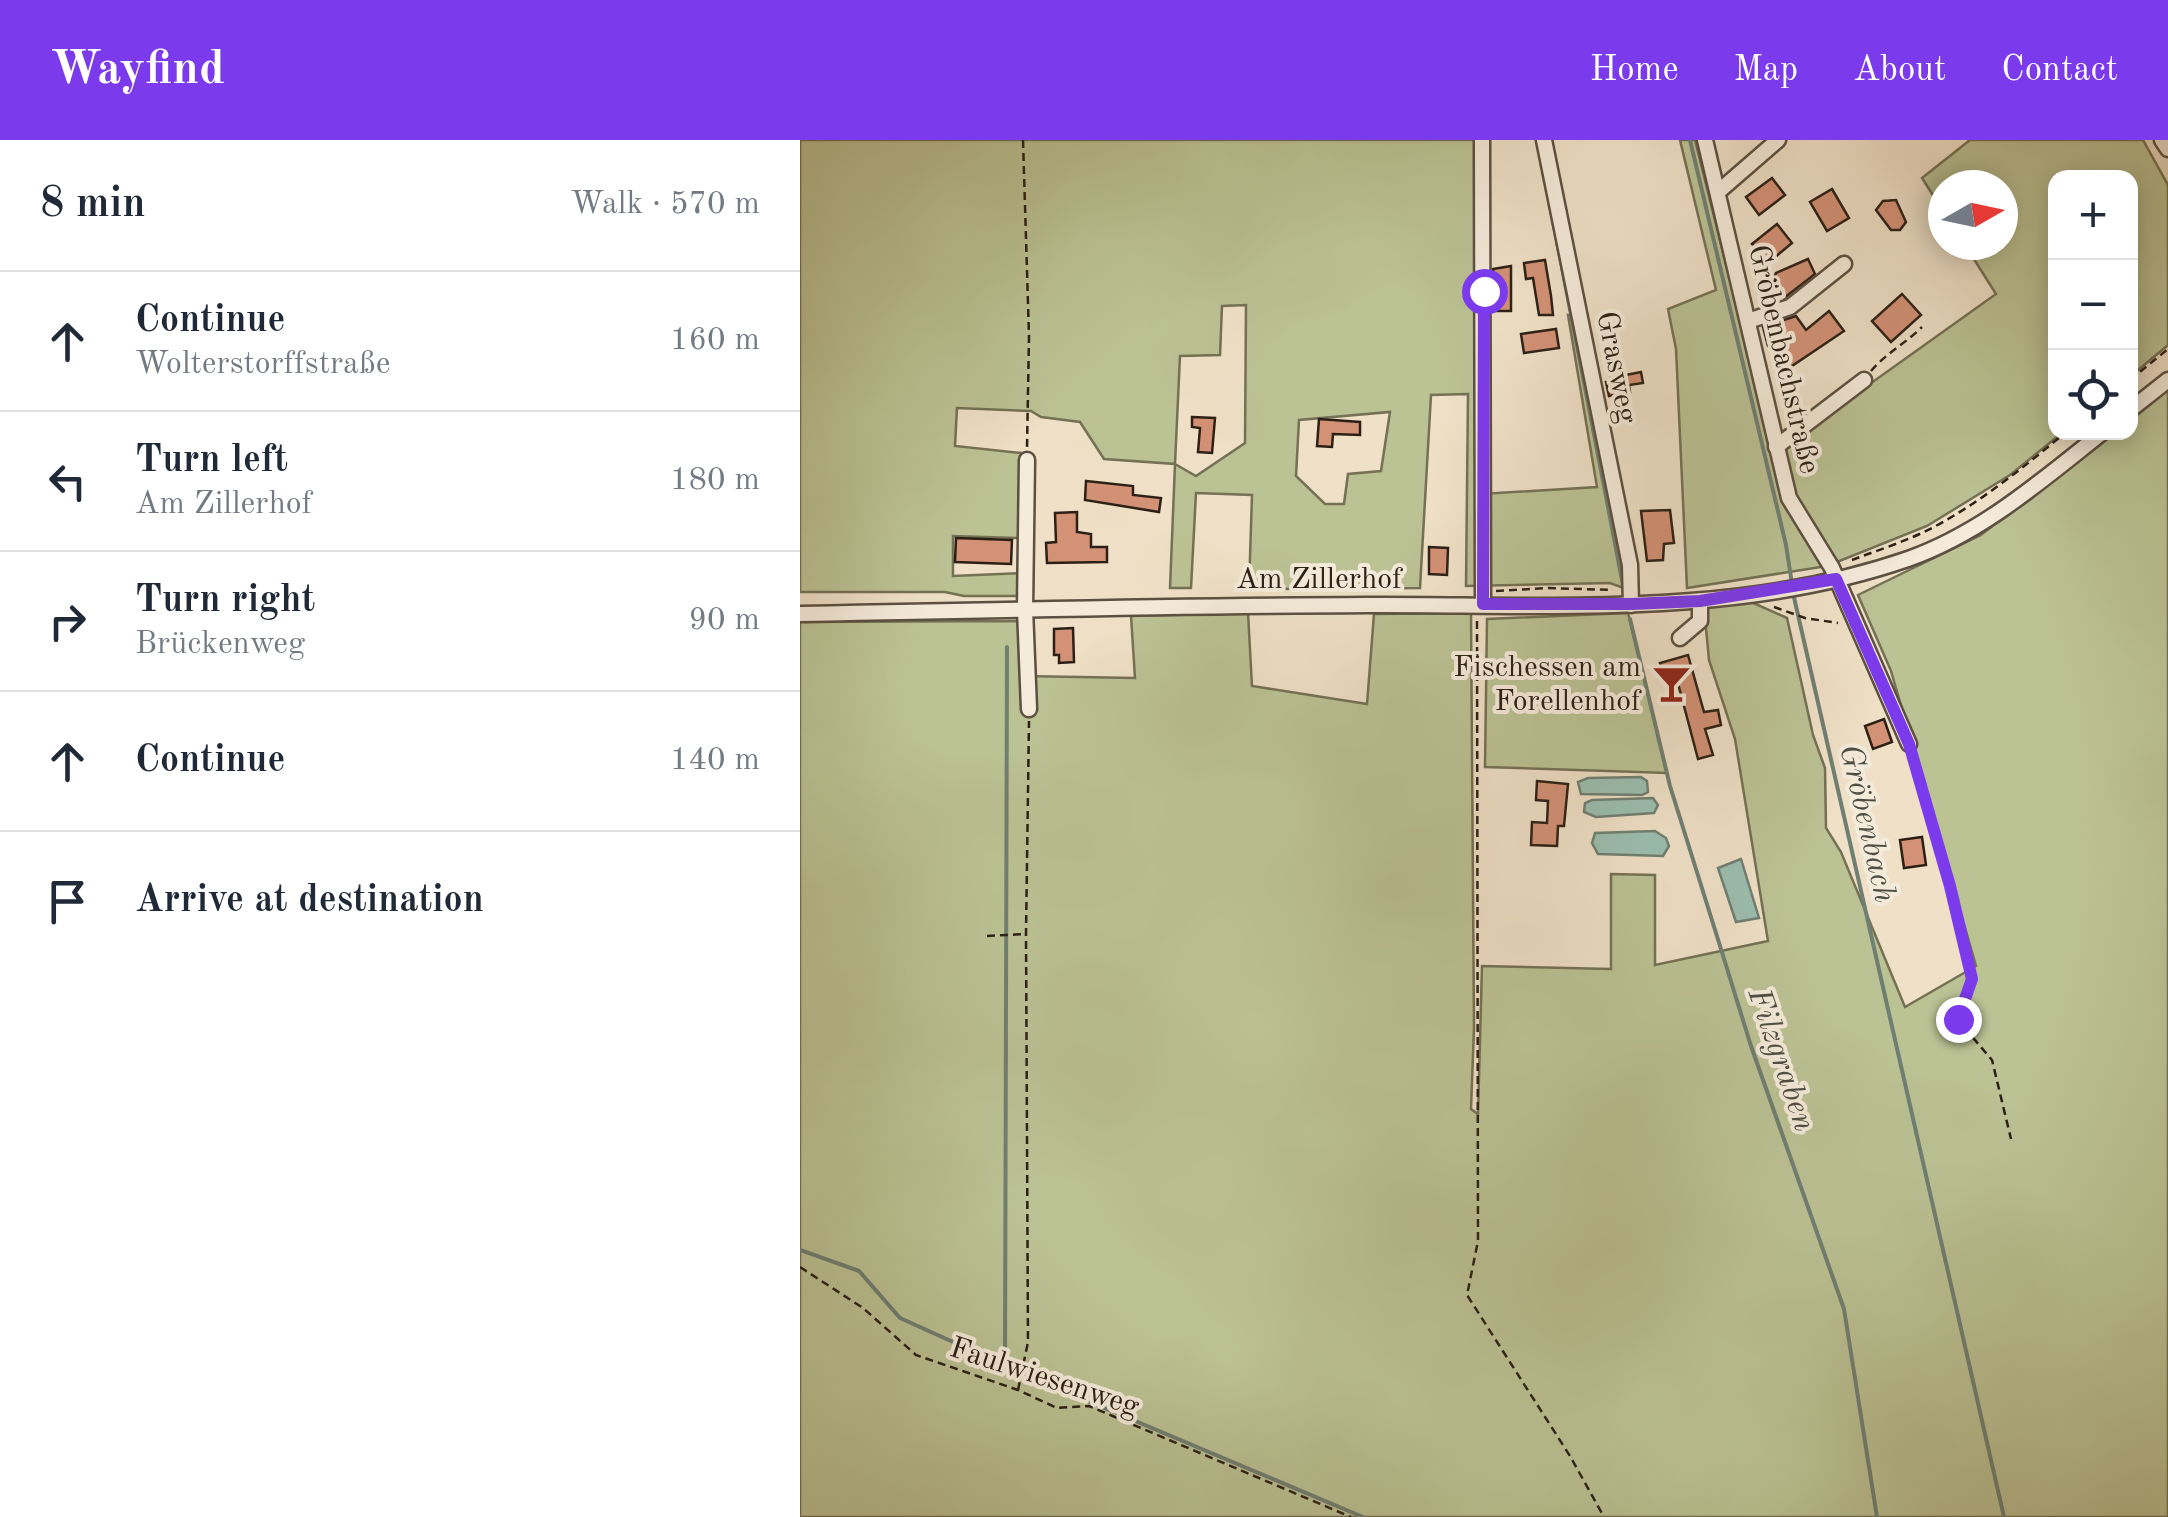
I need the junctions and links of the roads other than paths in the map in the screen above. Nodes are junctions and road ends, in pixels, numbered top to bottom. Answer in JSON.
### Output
{"nodes":[{"id":1,"x":1482,"y":140,"type":"edge"},
{"id":2,"x":1544,"y":140,"type":"edge"},
{"id":3,"x":1706,"y":140,"type":"edge"},
{"id":4,"x":1778,"y":140,"type":"edge"},
{"id":5,"x":2162,"y":140,"type":"edge"},
{"id":6,"x":2168,"y":149,"type":"edge"},
{"id":7,"x":1718,"y":192,"type":"junction"},
{"id":8,"x":1844,"y":264,"type":"dead end"},
{"id":9,"x":1748,"y":321,"type":"junction"},
{"id":10,"x":1864,"y":380,"type":"road end"},
{"id":11,"x":2168,"y":380,"type":"edge"},
{"id":12,"x":2138,"y":404,"type":"edge"},
{"id":13,"x":2093,"y":440,"type":"edge"},
{"id":14,"x":1776,"y":447,"type":"junction"},
{"id":15,"x":1027,"y":460,"type":"road end"},
{"id":16,"x":1834,"y":574,"type":"junction"},
{"id":17,"x":1700,"y":601,"type":"junction"},
{"id":18,"x":1480,"y":604,"type":"junction"},
{"id":19,"x":1631,"y":604,"type":"junction"},
{"id":20,"x":1025,"y":609,"type":"junction"},
{"id":21,"x":800,"y":614,"type":"edge"},
{"id":22,"x":1680,"y":638,"type":"dead end"},
{"id":23,"x":1029,"y":709,"type":"road end"},
{"id":24,"x":1909,"y":744,"type":"road end"}],
"edges":[{"from":1,"to":18,"type":"street"},
{"from":2,"to":19,"type":"street","name":"Grasweg"},
{"from":3,"to":7,"type":"street","name":"Gröbenbachstraße"},
{"from":4,"to":7,"type":"street"},
{"from":5,"to":6,"type":"street"},
{"from":7,"to":9,"type":"street","name":"Gröbenbachstraße"},
{"from":8,"to":9,"type":"street"},
{"from":9,"to":14,"type":"street","name":"Gröbenbachstraße"},
{"from":10,"to":14,"type":"street"},
{"from":11,"to":12,"type":"street"},
{"from":13,"to":16,"type":"street","name":"Am Zillerhof"},
{"from":14,"to":16,"type":"street","name":"Gröbenbachstraße"},
{"from":15,"to":20,"type":"street"},
{"from":16,"to":17,"type":"street","name":"Am Zillerhof"},
{"from":16,"to":24,"type":"street","name":"Gröbenbachstraße"},
{"from":17,"to":19,"type":"street","name":"Am Zillerhof"},
{"from":17,"to":22,"type":"street"},
{"from":18,"to":19,"type":"street","name":"Am Zillerhof"},
{"from":18,"to":20,"type":"street","name":"Am Zillerhof"},
{"from":20,"to":21,"type":"street","name":"Am Zillerhof"},
{"from":20,"to":23,"type":"street"}]}
